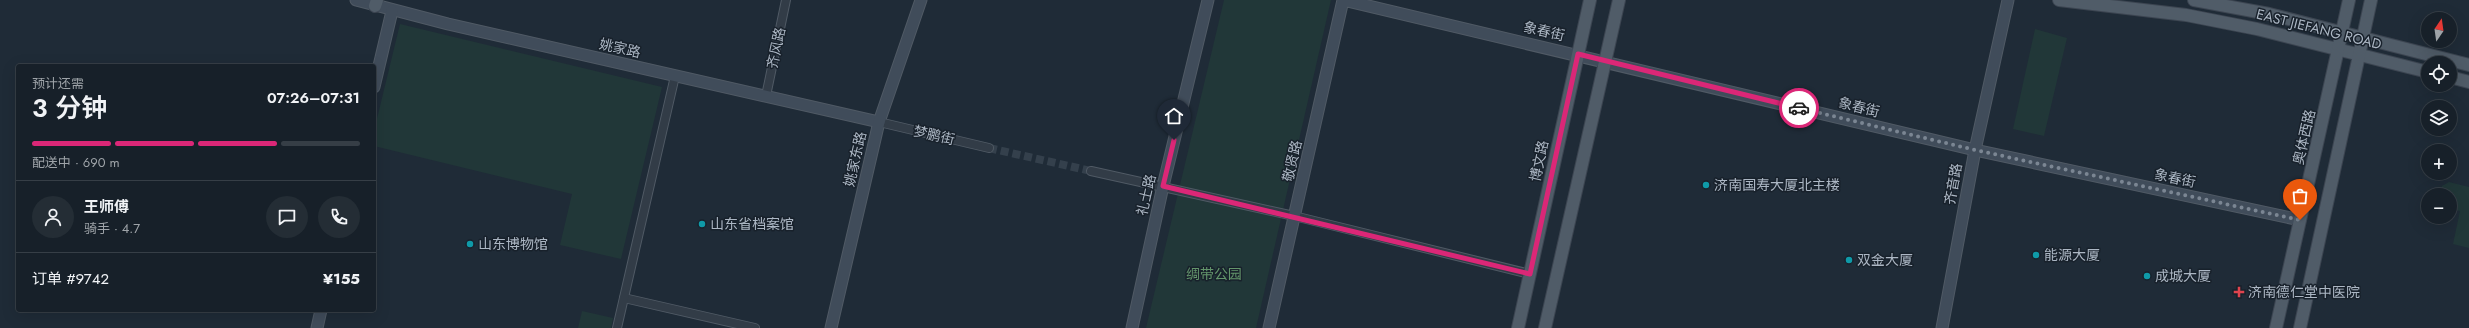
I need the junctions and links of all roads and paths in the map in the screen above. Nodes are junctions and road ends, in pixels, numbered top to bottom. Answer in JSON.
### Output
{"nodes":[{"id":1,"x":356,"y":0,"type":"edge"},
{"id":2,"x":786,"y":0,"type":"edge"},
{"id":3,"x":921,"y":0,"type":"edge"},
{"id":4,"x":1208,"y":0,"type":"edge"},
{"id":5,"x":1343,"y":0,"type":"edge"},
{"id":6,"x":1590,"y":0,"type":"edge"},
{"id":7,"x":1619,"y":0,"type":"edge"},
{"id":8,"x":2008,"y":0,"type":"edge"},
{"id":9,"x":2058,"y":0,"type":"edge"},
{"id":10,"x":2194,"y":0,"type":"edge"},
{"id":11,"x":2349,"y":0,"type":"edge"},
{"id":12,"x":2371,"y":0,"type":"edge"},
{"id":13,"x":376,"y":3,"type":"edge"},
{"id":14,"x":392,"y":11,"type":"junction"},
{"id":15,"x":2343,"y":34,"type":"junction"},
{"id":16,"x":2363,"y":39,"type":"junction"},
{"id":17,"x":2340,"y":50,"type":"junction"},
{"id":18,"x":1578,"y":54,"type":"junction"},
{"id":19,"x":2360,"y":55,"type":"junction"},
{"id":20,"x":1605,"y":61,"type":"junction"},
{"id":21,"x":2469,"y":65,"type":"edge"},
{"id":22,"x":2421,"y":70,"type":"edge"},
{"id":23,"x":675,"y":76,"type":"junction"},
{"id":24,"x":376,"y":79,"type":"edge"},
{"id":25,"x":2457,"y":79,"type":"edge"},
{"id":26,"x":2469,"y":82,"type":"edge"},
{"id":27,"x":766,"y":96,"type":"junction"},
{"id":28,"x":879,"y":122,"type":"junction"},
{"id":29,"x":989,"y":148,"type":"tunnel mouth"},
{"id":30,"x":1975,"y":150,"type":"junction"},
{"id":31,"x":1091,"y":172,"type":"tunnel mouth"},
{"id":32,"x":1163,"y":186,"type":"junction"},
{"id":33,"x":1294,"y":216,"type":"junction"},
{"id":34,"x":2300,"y":220,"type":"junction"},
{"id":35,"x":1530,"y":274,"type":"junction"},
{"id":36,"x":624,"y":298,"type":"junction"},
{"id":37,"x":321,"y":312,"type":"edge"},
{"id":38,"x":317,"y":328,"type":"edge"},
{"id":39,"x":617,"y":328,"type":"edge"},
{"id":40,"x":754,"y":328,"type":"edge"},
{"id":41,"x":831,"y":328,"type":"edge"},
{"id":42,"x":1132,"y":328,"type":"edge"},
{"id":43,"x":1269,"y":328,"type":"edge"},
{"id":44,"x":1518,"y":328,"type":"edge"},
{"id":45,"x":1545,"y":328,"type":"edge"},
{"id":46,"x":1942,"y":328,"type":"edge"},
{"id":47,"x":2276,"y":328,"type":"edge"},
{"id":48,"x":2300,"y":328,"type":"edge"}],
"edges":[{"from":1,"to":13,"type":"street","name":"姚家路"},
{"from":2,"to":27,"type":"street","name":"齐风路"},
{"from":3,"to":28,"type":"street","name":"姚家东路"},
{"from":4,"to":32,"type":"street","name":"礼士路"},
{"from":5,"to":18,"type":"street","name":"象春街"},
{"from":5,"to":33,"type":"street","name":"敬贤路"},
{"from":6,"to":18,"type":"main road","name":"博文路"},
{"from":7,"to":20,"type":"main road"},
{"from":8,"to":30,"type":"street","name":"齐音路"},
{"from":9,"to":17,"type":"main road","name":"EAST JIEFANG ROAD"},
{"from":10,"to":15,"type":"main road","name":"EAST JIEFANG ROAD"},
{"from":11,"to":15,"type":"main road","name":"奥体西路"},
{"from":12,"to":16,"type":"main road"},
{"from":13,"to":14,"type":"street","name":"姚家路"},
{"from":14,"to":23,"type":"street","name":"姚家路"},
{"from":14,"to":24,"type":"street"},
{"from":15,"to":16,"type":"main road","name":"EAST JIEFANG ROAD"},
{"from":15,"to":17,"type":"main road","name":"奥体西路"},
{"from":16,"to":19,"type":"main road"},
{"from":16,"to":21,"type":"main road","name":"EAST JIEFANG ROAD"},
{"from":17,"to":19,"type":"main road","name":"EAST JIEFANG ROAD"},
{"from":17,"to":34,"type":"main road","name":"奥体西路"},
{"from":18,"to":20,"type":"street","name":"象春街"},
{"from":18,"to":35,"type":"main road","name":"博文路"},
{"from":19,"to":22,"type":"main road","name":"EAST JIEFANG ROAD"},
{"from":19,"to":48,"type":"main road"},
{"from":20,"to":30,"type":"street","name":"象春街"},
{"from":20,"to":45,"type":"main road"},
{"from":23,"to":27,"type":"street","name":"姚家路"},
{"from":23,"to":36,"type":"street"},
{"from":25,"to":26,"type":"main road"},
{"from":27,"to":28,"type":"street","name":"姚家路"},
{"from":28,"to":29,"type":"street","name":"梦鹏街"},
{"from":28,"to":41,"type":"street","name":"姚家东路"},
{"from":30,"to":34,"type":"street","name":"象春街"},
{"from":30,"to":46,"type":"street","name":"齐音路"},
{"from":31,"to":32,"type":"street"},
{"from":32,"to":33,"type":"street"},
{"from":32,"to":42,"type":"street","name":"礼士路"},
{"from":33,"to":35,"type":"street"},
{"from":33,"to":43,"type":"street","name":"敬贤路"},
{"from":34,"to":47,"type":"main road","name":"奥体西路"},
{"from":35,"to":44,"type":"main road","name":"博文路"},
{"from":36,"to":39,"type":"street"},
{"from":36,"to":40,"type":"street"},
{"from":37,"to":38,"type":"street"}]}
